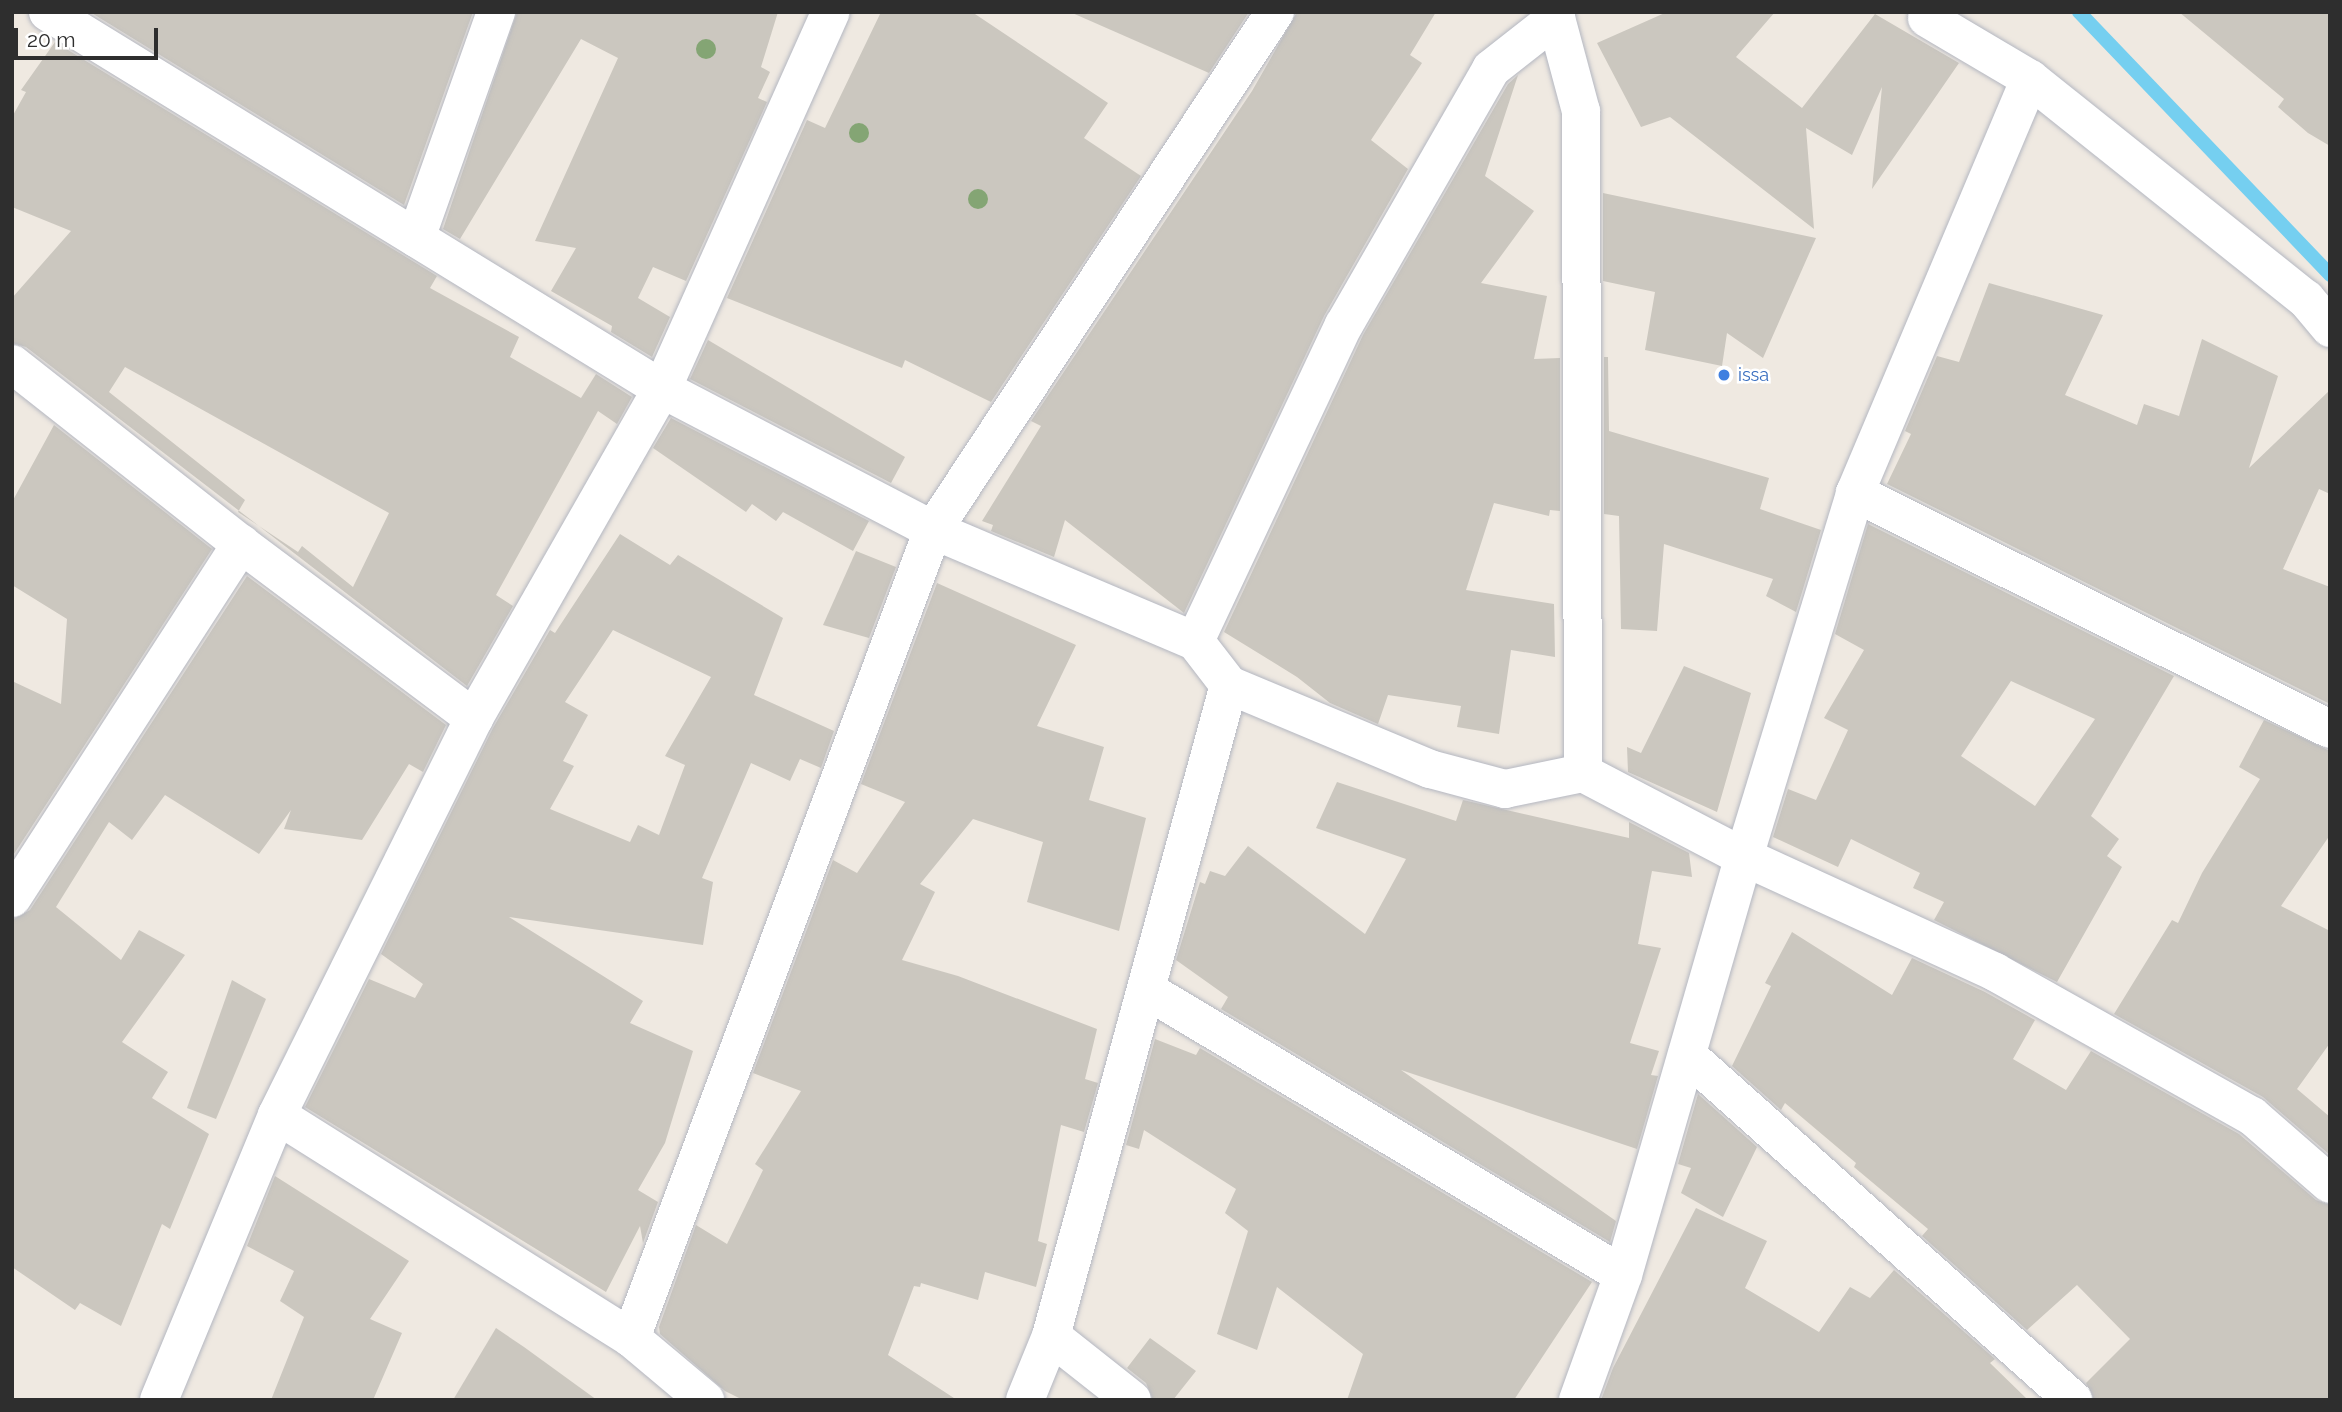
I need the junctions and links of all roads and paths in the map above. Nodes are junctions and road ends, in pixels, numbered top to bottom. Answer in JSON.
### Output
{"nodes":[{"id":1,"x":48,"y":12,"type":"edge"},
{"id":2,"x":496,"y":12,"type":"edge"},
{"id":3,"x":831,"y":12,"type":"edge"},
{"id":4,"x":1275,"y":12,"type":"edge"},
{"id":5,"x":1556,"y":15,"type":"edge"},
{"id":6,"x":1927,"y":18,"type":"dead end"},
{"id":7,"x":2030,"y":79,"type":"junction"},
{"id":8,"x":416,"y":238,"type":"junction"},
{"id":9,"x":2330,"y":328,"type":"edge"},
{"id":10,"x":12,"y":364,"type":"edge"},
{"id":11,"x":662,"y":389,"type":"junction"},
{"id":12,"x":1855,"y":493,"type":"junction"},
{"id":13,"x":933,"y":530,"type":"junction"},
{"id":14,"x":241,"y":544,"type":"junction"},
{"id":15,"x":1195,"y":641,"type":"junction"},
{"id":16,"x":1229,"y":685,"type":"junction"},
{"id":17,"x":474,"y":718,"type":"junction"},
{"id":18,"x":2330,"y":729,"type":"edge"},
{"id":19,"x":1583,"y":773,"type":"junction"},
{"id":20,"x":1744,"y":857,"type":"junction"},
{"id":21,"x":17,"y":881,"type":"edge"},
{"id":22,"x":1148,"y":991,"type":"junction"},
{"id":23,"x":1687,"y":1055,"type":"junction"},
{"id":24,"x":278,"y":1115,"type":"junction"},
{"id":25,"x":2330,"y":1184,"type":"edge"},
{"id":26,"x":1623,"y":1275,"type":"junction"},
{"id":27,"x":1051,"y":1336,"type":"junction"},
{"id":28,"x":631,"y":1338,"type":"junction"},
{"id":29,"x":159,"y":1400,"type":"edge"},
{"id":30,"x":705,"y":1400,"type":"edge"},
{"id":31,"x":1025,"y":1400,"type":"edge"},
{"id":32,"x":1132,"y":1400,"type":"edge"},
{"id":33,"x":1578,"y":1400,"type":"edge"},
{"id":34,"x":2073,"y":1400,"type":"edge"}],
"edges":[{"from":1,"to":8,"type":"street"},
{"from":2,"to":8,"type":"street"},
{"from":3,"to":11,"type":"street"},
{"from":4,"to":13,"type":"street"},
{"from":5,"to":15,"type":"street"},
{"from":5,"to":19,"type":"street"},
{"from":6,"to":7,"type":"street"},
{"from":7,"to":9,"type":"street"},
{"from":7,"to":12,"type":"street"},
{"from":8,"to":11,"type":"street"},
{"from":10,"to":14,"type":"street"},
{"from":11,"to":13,"type":"street"},
{"from":11,"to":17,"type":"street"},
{"from":12,"to":18,"type":"street"},
{"from":12,"to":20,"type":"street"},
{"from":13,"to":15,"type":"street"},
{"from":13,"to":28,"type":"street"},
{"from":14,"to":17,"type":"street"},
{"from":14,"to":21,"type":"street"},
{"from":15,"to":16,"type":"street"},
{"from":16,"to":19,"type":"street"},
{"from":16,"to":22,"type":"street"},
{"from":17,"to":24,"type":"street"},
{"from":19,"to":20,"type":"street"},
{"from":20,"to":23,"type":"street"},
{"from":20,"to":25,"type":"street"},
{"from":22,"to":26,"type":"street"},
{"from":22,"to":27,"type":"street"},
{"from":23,"to":26,"type":"street"},
{"from":23,"to":34,"type":"street"},
{"from":24,"to":28,"type":"street"},
{"from":24,"to":29,"type":"street"},
{"from":26,"to":33,"type":"street"},
{"from":27,"to":31,"type":"street"},
{"from":27,"to":32,"type":"street"},
{"from":28,"to":30,"type":"street"}]}
